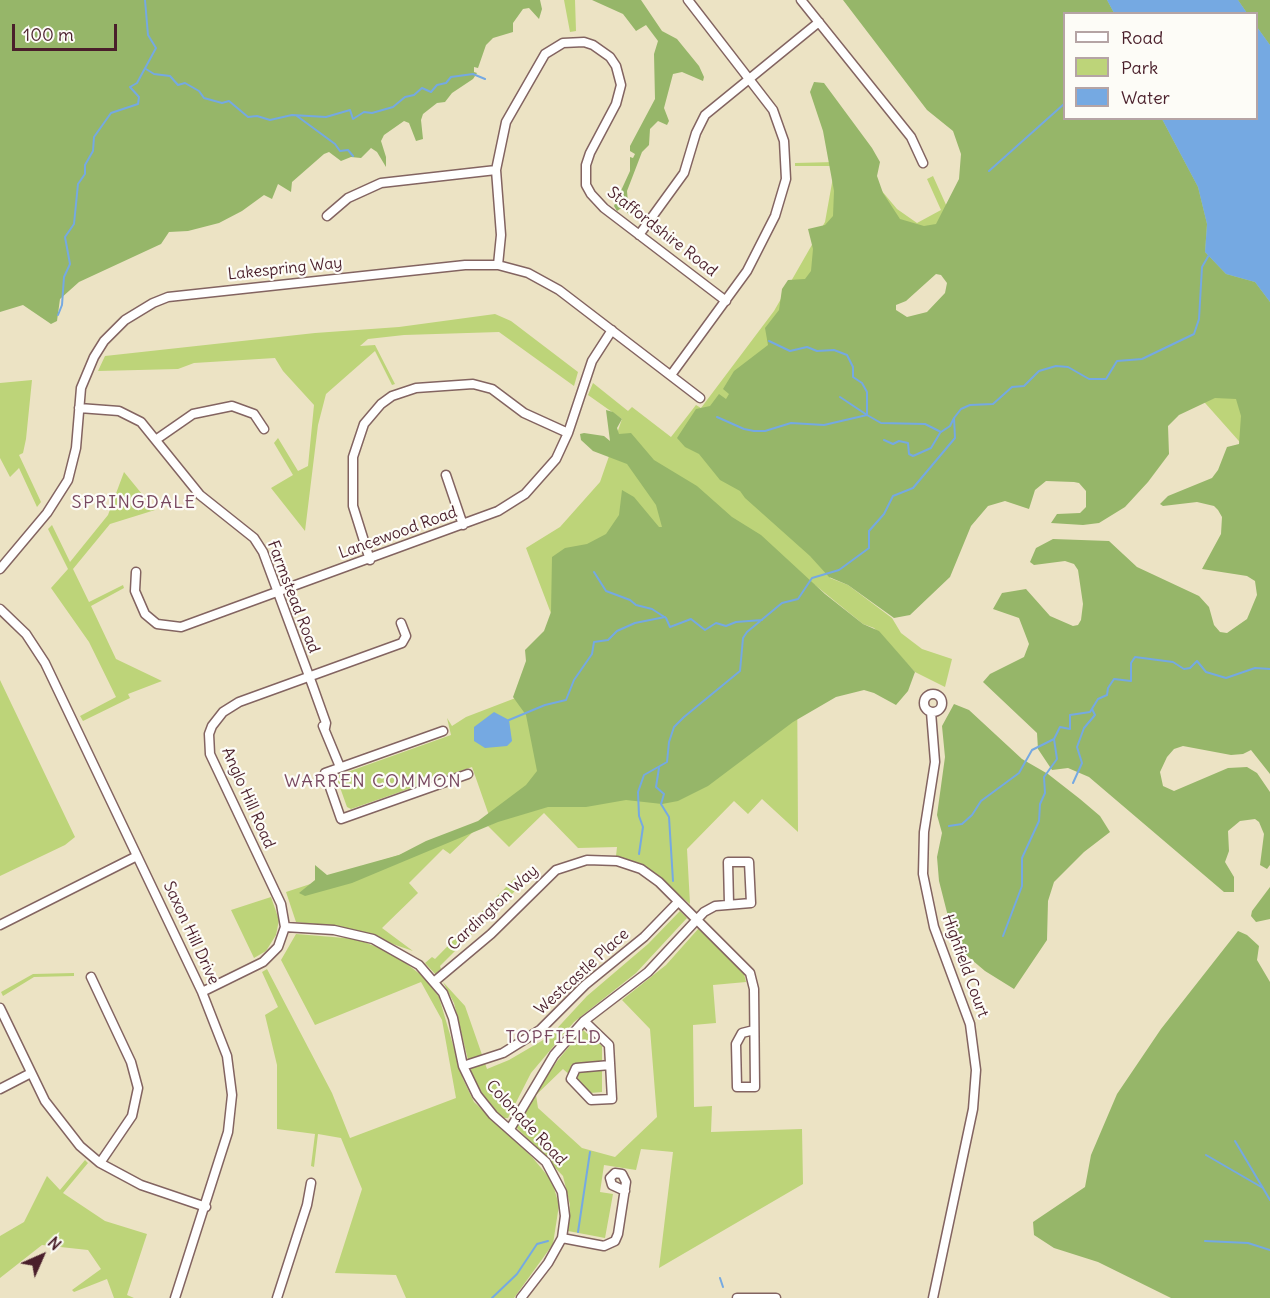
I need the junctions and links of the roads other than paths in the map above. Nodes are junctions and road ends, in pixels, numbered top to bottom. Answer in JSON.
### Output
{"nodes":[{"id":1,"x":688,"y":0,"type":"edge"},
{"id":2,"x":801,"y":0,"type":"edge"},
{"id":3,"x":819,"y":22,"type":"junction"},
{"id":4,"x":750,"y":78,"type":"junction"},
{"id":5,"x":923,"y":163,"type":"dead end"},
{"id":6,"x":496,"y":170,"type":"junction"},
{"id":7,"x":327,"y":216,"type":"dead end"},
{"id":8,"x":639,"y":235,"type":"junction"},
{"id":9,"x":498,"y":265,"type":"junction"},
{"id":10,"x":726,"y":301,"type":"junction"},
{"id":11,"x":612,"y":330,"type":"junction"},
{"id":12,"x":670,"y":375,"type":"junction"},
{"id":13,"x":700,"y":398,"type":"dead end"},
{"id":14,"x":79,"y":408,"type":"junction"},
{"id":15,"x":264,"y":429,"type":"dead end"},
{"id":16,"x":568,"y":433,"type":"junction"},
{"id":17,"x":157,"y":439,"type":"junction"},
{"id":18,"x":446,"y":475,"type":"dead end"},
{"id":19,"x":463,"y":525,"type":"junction"},
{"id":20,"x":370,"y":560,"type":"junction"},
{"id":21,"x":0,"y":569,"type":"edge"},
{"id":22,"x":136,"y":572,"type":"dead end"},
{"id":23,"x":278,"y":593,"type":"junction"},
{"id":24,"x":0,"y":609,"type":"edge"},
{"id":25,"x":401,"y":623,"type":"dead end"},
{"id":26,"x":308,"y":678,"type":"junction"},
{"id":27,"x":931,"y":712,"type":"dead end"},
{"id":28,"x":443,"y":731,"type":"dead end"},
{"id":29,"x":340,"y":767,"type":"junction"},
{"id":30,"x":468,"y":774,"type":"dead end"},
{"id":31,"x":137,"y":856,"type":"junction"},
{"id":32,"x":678,"y":902,"type":"junction"},
{"id":33,"x":729,"y":904,"type":"junction"},
{"id":34,"x":697,"y":920,"type":"junction"},
{"id":35,"x":0,"y":925,"type":"edge"},
{"id":36,"x":285,"y":927,"type":"junction"},
{"id":37,"x":91,"y":976,"type":"dead end"},
{"id":38,"x":435,"y":981,"type":"junction"},
{"id":39,"x":202,"y":992,"type":"junction"},
{"id":40,"x":0,"y":1008,"type":"edge"},
{"id":41,"x":584,"y":1021,"type":"junction"},
{"id":42,"x":754,"y":1030,"type":"junction"},
{"id":43,"x":610,"y":1065,"type":"junction"},
{"id":44,"x":463,"y":1066,"type":"junction"},
{"id":45,"x":31,"y":1073,"type":"junction"},
{"id":46,"x":0,"y":1089,"type":"edge"},
{"id":47,"x":510,"y":1129,"type":"junction"},
{"id":48,"x":100,"y":1163,"type":"junction"},
{"id":49,"x":312,"y":1183,"type":"dead end"},
{"id":50,"x":625,"y":1191,"type":"dead end"},
{"id":51,"x":206,"y":1207,"type":"junction"},
{"id":52,"x":562,"y":1238,"type":"junction"},
{"id":53,"x":175,"y":1298,"type":"edge"},
{"id":54,"x":277,"y":1298,"type":"edge"},
{"id":55,"x":521,"y":1298,"type":"edge"},
{"id":56,"x":737,"y":1298,"type":"edge"},
{"id":57,"x":776,"y":1298,"type":"edge"},
{"id":58,"x":933,"y":1298,"type":"edge"}],
"edges":[{"from":1,"to":4,"type":"street"},
{"from":2,"to":3,"type":"street"},
{"from":3,"to":4,"type":"street"},
{"from":3,"to":5,"type":"street"},
{"from":4,"to":8,"type":"street"},
{"from":4,"to":10,"type":"street"},
{"from":6,"to":7,"type":"street"},
{"from":6,"to":8,"type":"street","name":"Staffordshire Road"},
{"from":6,"to":9,"type":"street","name":"Staffordshire Road"},
{"from":8,"to":10,"type":"street","name":"Staffordshire Road"},
{"from":9,"to":11,"type":"street","name":"Lakespring Way"},
{"from":9,"to":14,"type":"street","name":"Lakespring Way"},
{"from":10,"to":12,"type":"street"},
{"from":11,"to":12,"type":"street","name":"Lakespring Way"},
{"from":11,"to":16,"type":"street","name":"Lancewood Road"},
{"from":12,"to":13,"type":"street","name":"Lakespring Way"},
{"from":14,"to":17,"type":"street","name":"Farmstead Road"},
{"from":14,"to":21,"type":"street","name":"Lakespring Way"},
{"from":15,"to":17,"type":"street"},
{"from":16,"to":19,"type":"street","name":"Lancewood Road"},
{"from":16,"to":20,"type":"street"},
{"from":17,"to":23,"type":"street","name":"Farmstead Road"},
{"from":18,"to":19,"type":"street"},
{"from":19,"to":20,"type":"street","name":"Lancewood Road"},
{"from":20,"to":23,"type":"street","name":"Lancewood Road"},
{"from":22,"to":23,"type":"street","name":"Lancewood Road"},
{"from":23,"to":26,"type":"street","name":"Farmstead Road"},
{"from":24,"to":31,"type":"street","name":"Saxon Hill Drive"},
{"from":25,"to":26,"type":"street","name":"Anglo Hill Road"},
{"from":26,"to":29,"type":"street","name":"Farmstead Road"},
{"from":26,"to":36,"type":"street","name":"Anglo Hill Road"},
{"from":27,"to":58,"type":"street","name":"Highfield Court"},
{"from":28,"to":29,"type":"street"},
{"from":29,"to":30,"type":"street"},
{"from":31,"to":35,"type":"street"},
{"from":31,"to":39,"type":"street","name":"Saxon Hill Drive"},
{"from":32,"to":34,"type":"street","name":"Cardington Way"},
{"from":32,"to":38,"type":"street","name":"Cardington Way"},
{"from":32,"to":44,"type":"street","name":"Westcastle Place"},
{"from":33,"to":33,"type":"street"},
{"from":33,"to":34,"type":"street"},
{"from":34,"to":41,"type":"street"},
{"from":34,"to":42,"type":"street","name":"Cardington Way"},
{"from":36,"to":38,"type":"street","name":"Colonade Road"},
{"from":36,"to":39,"type":"street"},
{"from":37,"to":48,"type":"street"},
{"from":38,"to":44,"type":"street","name":"Colonade Road"},
{"from":39,"to":51,"type":"street","name":"Saxon Hill Drive"},
{"from":40,"to":45,"type":"street"},
{"from":41,"to":43,"type":"street"},
{"from":41,"to":47,"type":"street"},
{"from":42,"to":42,"type":"street","name":"Cardington Way"},
{"from":43,"to":43,"type":"street"},
{"from":44,"to":47,"type":"street","name":"Colonade Road"},
{"from":45,"to":46,"type":"street"},
{"from":45,"to":48,"type":"street"},
{"from":47,"to":52,"type":"street","name":"Colonade Road"},
{"from":48,"to":51,"type":"street"},
{"from":49,"to":54,"type":"street"},
{"from":50,"to":52,"type":"street"},
{"from":51,"to":53,"type":"street","name":"Saxon Hill Drive"},
{"from":52,"to":55,"type":"street","name":"Colonade Road"},
{"from":56,"to":57,"type":"street"}]}
